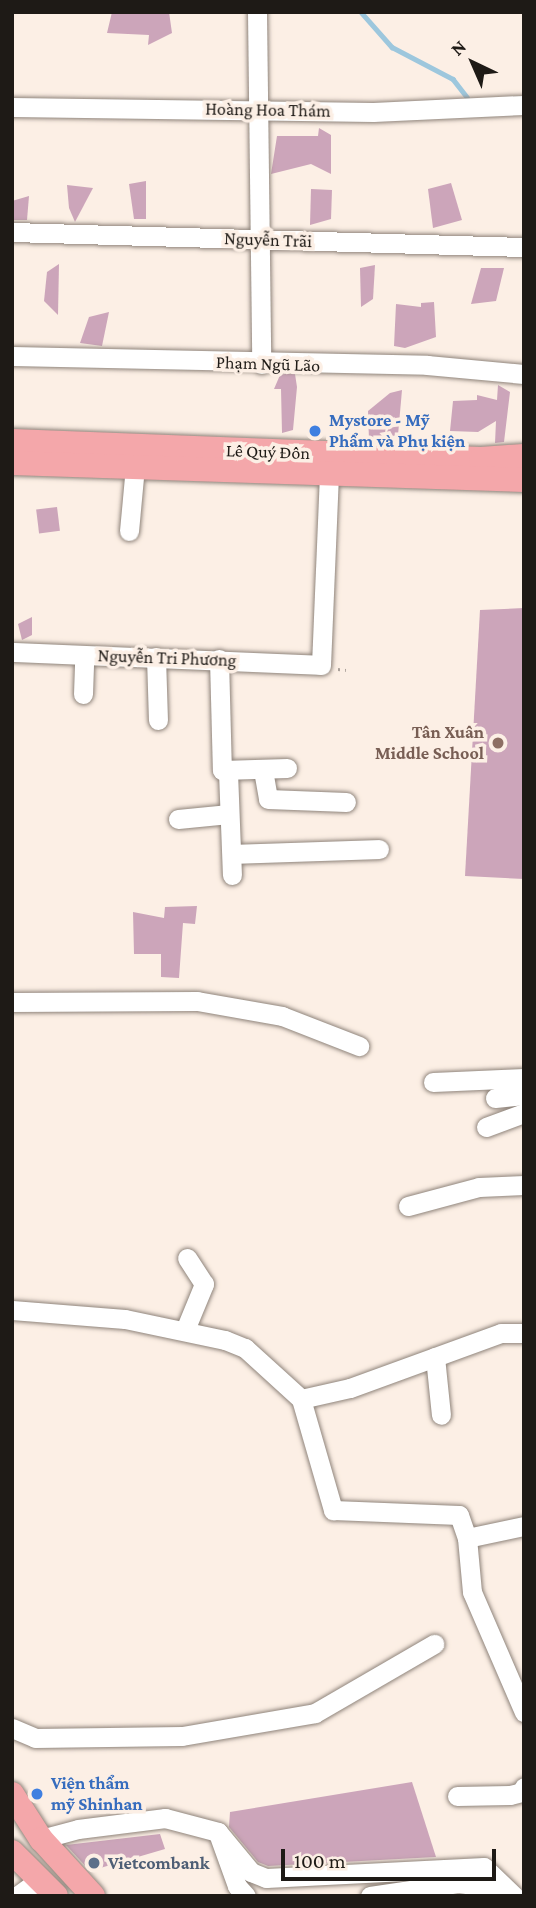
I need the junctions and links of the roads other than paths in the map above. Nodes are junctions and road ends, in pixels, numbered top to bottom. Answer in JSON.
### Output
{"nodes":[{"id":1,"x":257,"y":12,"type":"edge"},
{"id":2,"x":524,"y":105,"type":"edge"},
{"id":3,"x":12,"y":107,"type":"edge"},
{"id":4,"x":261,"y":110,"type":"junction"},
{"id":5,"x":12,"y":232,"type":"edge"},
{"id":6,"x":259,"y":240,"type":"junction"},
{"id":7,"x":524,"y":247,"type":"edge"},
{"id":8,"x":12,"y":356,"type":"edge"},
{"id":9,"x":261,"y":363,"type":"junction"},
{"id":10,"x":524,"y":374,"type":"edge"},
{"id":11,"x":12,"y":441,"type":"edge"},
{"id":12,"x":524,"y":456,"type":"edge"},
{"id":13,"x":12,"y":463,"type":"edge"},
{"id":14,"x":135,"y":466,"type":"junction"},
{"id":15,"x":329,"y":474,"type":"junction"},
{"id":16,"x":524,"y":480,"type":"edge"},
{"id":17,"x":129,"y":531,"type":"dead end"},
{"id":18,"x":12,"y":652,"type":"edge"},
{"id":19,"x":84,"y":656,"type":"junction"},
{"id":20,"x":156,"y":657,"type":"junction"},
{"id":21,"x":219,"y":659,"type":"junction"},
{"id":22,"x":83,"y":694,"type":"dead end"},
{"id":23,"x":158,"y":720,"type":"dead end"},
{"id":24,"x":287,"y":768,"type":"dead end"},
{"id":25,"x":263,"y":770,"type":"junction"},
{"id":26,"x":228,"y":772,"type":"junction"},
{"id":27,"x":346,"y":802,"type":"dead end"},
{"id":28,"x":229,"y":814,"type":"junction"},
{"id":29,"x":178,"y":819,"type":"dead end"},
{"id":30,"x":379,"y":849,"type":"dead end"},
{"id":31,"x":232,"y":853,"type":"junction"},
{"id":32,"x":232,"y":875,"type":"dead end"},
{"id":33,"x":12,"y":1002,"type":"edge"},
{"id":34,"x":359,"y":1046,"type":"dead end"},
{"id":35,"x":524,"y":1078,"type":"edge"},
{"id":36,"x":433,"y":1082,"type":"dead end"},
{"id":37,"x":524,"y":1095,"type":"edge"},
{"id":38,"x":495,"y":1098,"type":"dead end"},
{"id":39,"x":524,"y":1114,"type":"edge"},
{"id":40,"x":486,"y":1127,"type":"dead end"},
{"id":41,"x":524,"y":1185,"type":"edge"},
{"id":42,"x":408,"y":1206,"type":"dead end"},
{"id":43,"x":187,"y":1258,"type":"dead end"},
{"id":44,"x":12,"y":1310,"type":"edge"},
{"id":45,"x":185,"y":1330,"type":"junction"},
{"id":46,"x":524,"y":1332,"type":"edge"},
{"id":47,"x":435,"y":1357,"type":"junction"},
{"id":48,"x":301,"y":1399,"type":"junction"},
{"id":49,"x":441,"y":1415,"type":"dead end"},
{"id":50,"x":524,"y":1526,"type":"edge"},
{"id":51,"x":467,"y":1538,"type":"junction"},
{"id":52,"x":434,"y":1644,"type":"dead end"},
{"id":53,"x":524,"y":1713,"type":"edge"},
{"id":54,"x":12,"y":1728,"type":"edge"},
{"id":55,"x":524,"y":1787,"type":"edge"},
{"id":56,"x":12,"y":1794,"type":"edge"},
{"id":57,"x":457,"y":1796,"type":"dead end"},
{"id":58,"x":218,"y":1832,"type":"junction"},
{"id":59,"x":41,"y":1839,"type":"junction"},
{"id":60,"x":13,"y":1855,"type":"edge"},
{"id":61,"x":52,"y":1892,"type":"edge"},
{"id":62,"x":17,"y":1896,"type":"edge"},
{"id":63,"x":93,"y":1896,"type":"edge"},
{"id":64,"x":246,"y":1896,"type":"edge"},
{"id":65,"x":370,"y":1896,"type":"edge"},
{"id":66,"x":490,"y":1896,"type":"edge"},
{"id":67,"x":514,"y":1896,"type":"edge"}],
"edges":[{"from":1,"to":4,"type":"street"},
{"from":2,"to":4,"type":"street","name":"Hoàng Hoa Thám"},
{"from":3,"to":4,"type":"street","name":"Hoàng Hoa Thám"},
{"from":4,"to":6,"type":"street"},
{"from":5,"to":6,"type":"street","name":"Nguyễn Trãi"},
{"from":6,"to":7,"type":"street","name":"Nguyễn Trãi"},
{"from":6,"to":9,"type":"street"},
{"from":8,"to":9,"type":"street","name":"Phạm Ngũ Lão"},
{"from":9,"to":10,"type":"street","name":"Phạm Ngũ Lão"},
{"from":11,"to":12,"type":"main road","name":"Lê Quý Đôn"},
{"from":13,"to":14,"type":"main road","name":"Lê Quý Đôn"},
{"from":14,"to":15,"type":"main road","name":"Lê Quý Đôn"},
{"from":14,"to":17,"type":"street"},
{"from":15,"to":16,"type":"main road","name":"Lê Quý Đôn"},
{"from":15,"to":21,"type":"street","name":"Nguyễn Tri Phương"},
{"from":18,"to":19,"type":"street","name":"Nguyễn Tri Phương"},
{"from":19,"to":20,"type":"street","name":"Nguyễn Tri Phương"},
{"from":19,"to":22,"type":"street"},
{"from":20,"to":21,"type":"street","name":"Nguyễn Tri Phương"},
{"from":20,"to":23,"type":"street"},
{"from":21,"to":26,"type":"street"},
{"from":24,"to":25,"type":"street"},
{"from":25,"to":26,"type":"street"},
{"from":25,"to":27,"type":"street"},
{"from":26,"to":28,"type":"street"},
{"from":28,"to":29,"type":"street"},
{"from":28,"to":31,"type":"street"},
{"from":30,"to":31,"type":"street"},
{"from":31,"to":32,"type":"street"},
{"from":33,"to":34,"type":"street"},
{"from":35,"to":36,"type":"street"},
{"from":37,"to":38,"type":"street"},
{"from":39,"to":40,"type":"street"},
{"from":41,"to":42,"type":"street"},
{"from":43,"to":45,"type":"street"},
{"from":44,"to":45,"type":"street"},
{"from":45,"to":48,"type":"street"},
{"from":46,"to":47,"type":"street"},
{"from":47,"to":48,"type":"street"},
{"from":47,"to":49,"type":"street"},
{"from":48,"to":51,"type":"street"},
{"from":50,"to":51,"type":"street"},
{"from":51,"to":53,"type":"street"},
{"from":52,"to":54,"type":"street"},
{"from":55,"to":57,"type":"street"},
{"from":56,"to":59,"type":"main road"},
{"from":58,"to":59,"type":"street"},
{"from":58,"to":64,"type":"street"},
{"from":58,"to":67,"type":"street"},
{"from":59,"to":63,"type":"main road"},
{"from":60,"to":61,"type":"main road"},
{"from":61,"to":62,"type":"street"},
{"from":65,"to":66,"type":"street"}]}
